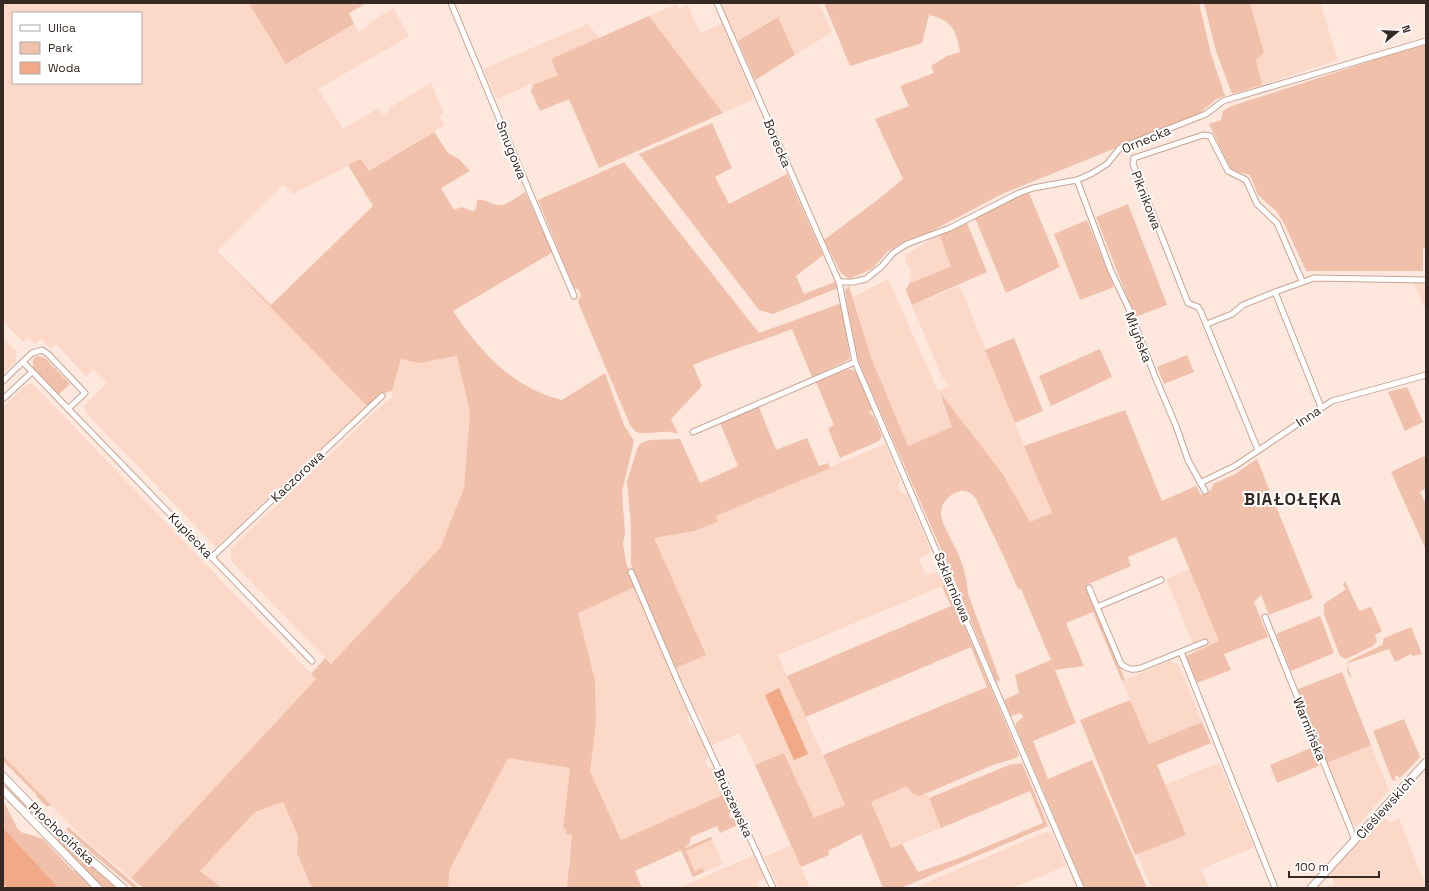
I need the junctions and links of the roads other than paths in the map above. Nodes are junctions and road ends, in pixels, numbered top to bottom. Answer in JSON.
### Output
{"nodes":[{"id":1,"x":451,"y":3,"type":"edge"},
{"id":2,"x":717,"y":3,"type":"edge"},
{"id":3,"x":1426,"y":41,"type":"edge"},
{"id":4,"x":1077,"y":180,"type":"junction"},
{"id":5,"x":1426,"y":280,"type":"edge"},
{"id":6,"x":1302,"y":281,"type":"junction"},
{"id":7,"x":839,"y":282,"type":"junction"},
{"id":8,"x":1275,"y":292,"type":"junction"},
{"id":9,"x":574,"y":296,"type":"dead end"},
{"id":10,"x":1207,"y":324,"type":"junction"},
{"id":11,"x":23,"y":362,"type":"junction"},
{"id":12,"x":855,"y":362,"type":"junction"},
{"id":13,"x":32,"y":372,"type":"junction"},
{"id":14,"x":1426,"y":375,"type":"edge"},
{"id":15,"x":3,"y":382,"type":"edge"},
{"id":16,"x":382,"y":396,"type":"dead end"},
{"id":17,"x":3,"y":399,"type":"edge"},
{"id":18,"x":1321,"y":407,"type":"junction"},
{"id":19,"x":68,"y":409,"type":"junction"},
{"id":20,"x":693,"y":432,"type":"dead end"},
{"id":21,"x":1258,"y":450,"type":"junction"},
{"id":22,"x":1200,"y":483,"type":"junction"},
{"id":23,"x":1205,"y":492,"type":"dead end"},
{"id":24,"x":212,"y":557,"type":"junction"},
{"id":25,"x":632,"y":572,"type":"dead end"},
{"id":26,"x":1162,"y":580,"type":"dead end"},
{"id":27,"x":1089,"y":588,"type":"dead end"},
{"id":28,"x":1097,"y":607,"type":"junction"},
{"id":29,"x":1265,"y":617,"type":"dead end"},
{"id":30,"x":1205,"y":642,"type":"dead end"},
{"id":31,"x":1181,"y":652,"type":"junction"},
{"id":32,"x":312,"y":661,"type":"dead end"},
{"id":33,"x":1426,"y":762,"type":"edge"},
{"id":34,"x":3,"y":776,"type":"edge"},
{"id":35,"x":3,"y":790,"type":"edge"},
{"id":36,"x":1355,"y":840,"type":"junction"},
{"id":37,"x":98,"y":888,"type":"edge"},
{"id":38,"x":123,"y":888,"type":"edge"},
{"id":39,"x":773,"y":888,"type":"edge"},
{"id":40,"x":1081,"y":888,"type":"edge"},
{"id":41,"x":1276,"y":888,"type":"edge"},
{"id":42,"x":1311,"y":888,"type":"edge"}],
"edges":[{"from":1,"to":9,"type":"street","name":"Smugowa"},
{"from":2,"to":7,"type":"street","name":"Borecka"},
{"from":3,"to":4,"type":"street","name":"Ornecka"},
{"from":4,"to":7,"type":"street","name":"Ornecka"},
{"from":4,"to":22,"type":"street","name":"Młyńska"},
{"from":5,"to":6,"type":"street"},
{"from":6,"to":8,"type":"street"},
{"from":6,"to":10,"type":"street","name":"Piknikowa"},
{"from":7,"to":12,"type":"street","name":"Szklarniowa"},
{"from":8,"to":10,"type":"street"},
{"from":8,"to":18,"type":"street"},
{"from":10,"to":21,"type":"street","name":"Piknikowa"},
{"from":11,"to":13,"type":"street","name":"Kupiecka"},
{"from":11,"to":15,"type":"street"},
{"from":11,"to":19,"type":"street"},
{"from":12,"to":20,"type":"street"},
{"from":12,"to":40,"type":"street","name":"Szklarniowa"},
{"from":13,"to":17,"type":"street"},
{"from":13,"to":19,"type":"street","name":"Kupiecka"},
{"from":14,"to":18,"type":"street","name":"Inna"},
{"from":16,"to":24,"type":"street","name":"Kaczorowa"},
{"from":18,"to":21,"type":"street","name":"Inna"},
{"from":19,"to":24,"type":"street","name":"Kupiecka"},
{"from":21,"to":22,"type":"street","name":"Inna"},
{"from":22,"to":23,"type":"street","name":"Młyńska"},
{"from":24,"to":32,"type":"street","name":"Kupiecka"},
{"from":25,"to":39,"type":"street","name":"Bruszewska"},
{"from":26,"to":28,"type":"street"},
{"from":27,"to":28,"type":"street"},
{"from":28,"to":31,"type":"street"},
{"from":29,"to":36,"type":"street","name":"Warmińska"},
{"from":30,"to":31,"type":"street"},
{"from":31,"to":41,"type":"street"},
{"from":33,"to":36,"type":"main road","name":"Cieślewskich"},
{"from":34,"to":38,"type":"main road","name":"Płochocińska"},
{"from":35,"to":37,"type":"main road","name":"Płochocińska"},
{"from":36,"to":42,"type":"main road","name":"Cieślewskich"}]}
